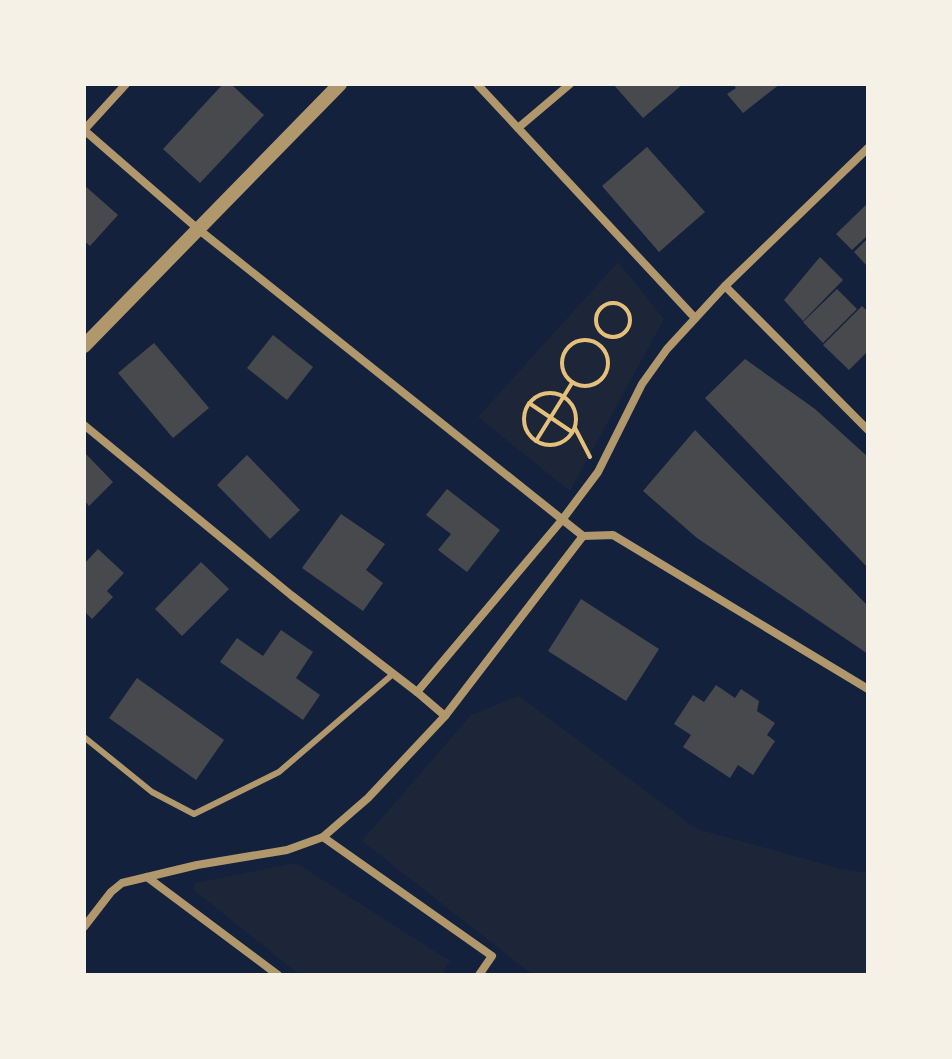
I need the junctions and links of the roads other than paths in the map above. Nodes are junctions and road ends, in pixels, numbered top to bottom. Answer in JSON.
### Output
{"nodes":[{"id":1,"x":126,"y":84,"type":"edge"},
{"id":2,"x":340,"y":84,"type":"edge"},
{"id":3,"x":477,"y":84,"type":"edge"},
{"id":4,"x":570,"y":84,"type":"edge"},
{"id":5,"x":518,"y":128,"type":"junction"},
{"id":6,"x":84,"y":130,"type":"edge"},
{"id":7,"x":867,"y":150,"type":"edge"},
{"id":8,"x":198,"y":229,"type":"junction"},
{"id":9,"x":725,"y":286,"type":"junction"},
{"id":10,"x":695,"y":318,"type":"junction"},
{"id":11,"x":84,"y":346,"type":"edge"},
{"id":12,"x":84,"y":425,"type":"edge"},
{"id":13,"x":868,"y":430,"type":"edge"},
{"id":14,"x":562,"y":520,"type":"junction"},
{"id":15,"x":583,"y":536,"type":"junction"},
{"id":16,"x":393,"y":674,"type":"junction"},
{"id":17,"x":868,"y":689,"type":"edge"},
{"id":18,"x":417,"y":692,"type":"junction"},
{"id":19,"x":445,"y":716,"type":"junction"},
{"id":20,"x":84,"y":737,"type":"edge"},
{"id":21,"x":323,"y":837,"type":"junction"},
{"id":22,"x":147,"y":877,"type":"junction"},
{"id":23,"x":84,"y":927,"type":"edge"},
{"id":24,"x":278,"y":975,"type":"edge"},
{"id":25,"x":479,"y":975,"type":"edge"}],
"edges":[{"from":1,"to":6,"type":"street"},
{"from":2,"to":8,"type":"street"},
{"from":3,"to":5,"type":"street"},
{"from":4,"to":5,"type":"street"},
{"from":5,"to":10,"type":"street"},
{"from":6,"to":8,"type":"street"},
{"from":7,"to":9,"type":"street"},
{"from":8,"to":11,"type":"street"},
{"from":8,"to":14,"type":"street"},
{"from":9,"to":10,"type":"street"},
{"from":9,"to":13,"type":"street"},
{"from":10,"to":14,"type":"street"},
{"from":12,"to":16,"type":"street"},
{"from":14,"to":15,"type":"street"},
{"from":14,"to":18,"type":"street"},
{"from":15,"to":17,"type":"street"},
{"from":15,"to":19,"type":"street"},
{"from":16,"to":18,"type":"street"},
{"from":16,"to":20,"type":"lane"},
{"from":18,"to":19,"type":"street"},
{"from":19,"to":21,"type":"street"},
{"from":21,"to":22,"type":"street"},
{"from":21,"to":25,"type":"street"},
{"from":22,"to":23,"type":"street"},
{"from":22,"to":24,"type":"street"}]}
